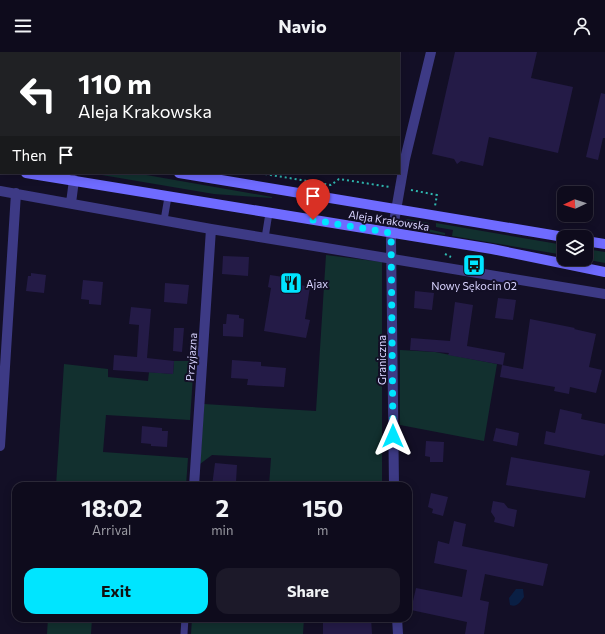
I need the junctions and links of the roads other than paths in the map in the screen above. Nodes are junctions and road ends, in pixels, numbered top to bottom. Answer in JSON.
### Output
{"nodes":[{"id":1,"x":431,"y":52,"type":"edge"},
{"id":2,"x":33,"y":174,"type":"edge"},
{"id":3,"x":185,"y":174,"type":"edge"},
{"id":4,"x":74,"y":180,"type":"junction"},
{"id":5,"x":0,"y":191,"type":"edge"},
{"id":6,"x":16,"y":193,"type":"junction"},
{"id":7,"x":168,"y":197,"type":"junction"},
{"id":8,"x":71,"y":203,"type":"junction"},
{"id":9,"x":395,"y":209,"type":"junction"},
{"id":10,"x":269,"y":213,"type":"junction"},
{"id":11,"x":164,"y":220,"type":"junction"},
{"id":12,"x":211,"y":229,"type":"junction"},
{"id":13,"x":391,"y":233,"type":"junction"},
{"id":14,"x":557,"y":236,"type":"edge"},
{"id":15,"x":265,"y":238,"type":"junction"},
{"id":16,"x":593,"y":242,"type":"edge"},
{"id":17,"x":605,"y":244,"type":"edge"},
{"id":18,"x":392,"y":258,"type":"junction"},
{"id":19,"x":605,"y":272,"type":"edge"},
{"id":20,"x":605,"y":294,"type":"edge"},
{"id":21,"x":0,"y":446,"type":"edge"},
{"id":22,"x":194,"y":482,"type":"edge"},
{"id":23,"x":394,"y":482,"type":"edge"},
{"id":24,"x":185,"y":622,"type":"edge"},
{"id":25,"x":398,"y":622,"type":"edge"},
{"id":26,"x":184,"y":634,"type":"edge"},
{"id":27,"x":398,"y":634,"type":"edge"}],
"edges":[{"from":1,"to":9,"type":"street","name":"Graniczna"},
{"from":2,"to":4,"type":"main road","name":"Aleja Krakowska"},
{"from":3,"to":9,"type":"main road","name":"Aleja Krakowska"},
{"from":4,"to":7,"type":"main road","name":"Aleja Krakowska"},
{"from":4,"to":8,"type":"street"},
{"from":5,"to":6,"type":"street"},
{"from":6,"to":8,"type":"street"},
{"from":6,"to":21,"type":"street"},
{"from":7,"to":10,"type":"main road","name":"Aleja Krakowska"},
{"from":7,"to":11,"type":"lane"},
{"from":8,"to":11,"type":"street"},
{"from":9,"to":13,"type":"street","name":"Graniczna"},
{"from":9,"to":14,"type":"main road","name":"Aleja Krakowska"},
{"from":10,"to":13,"type":"main road","name":"Aleja Krakowska"},
{"from":10,"to":15,"type":"lane"},
{"from":11,"to":12,"type":"street"},
{"from":12,"to":15,"type":"street"},
{"from":12,"to":22,"type":"street","name":"Przyjazna"},
{"from":13,"to":18,"type":"street","name":"Graniczna"},
{"from":13,"to":19,"type":"main road","name":"Aleja Krakowska"},
{"from":15,"to":18,"type":"street"},
{"from":16,"to":17,"type":"main road"},
{"from":18,"to":20,"type":"street"},
{"from":18,"to":23,"type":"street","name":"Graniczna"},
{"from":24,"to":26,"type":"lane"},
{"from":25,"to":27,"type":"street"}]}
